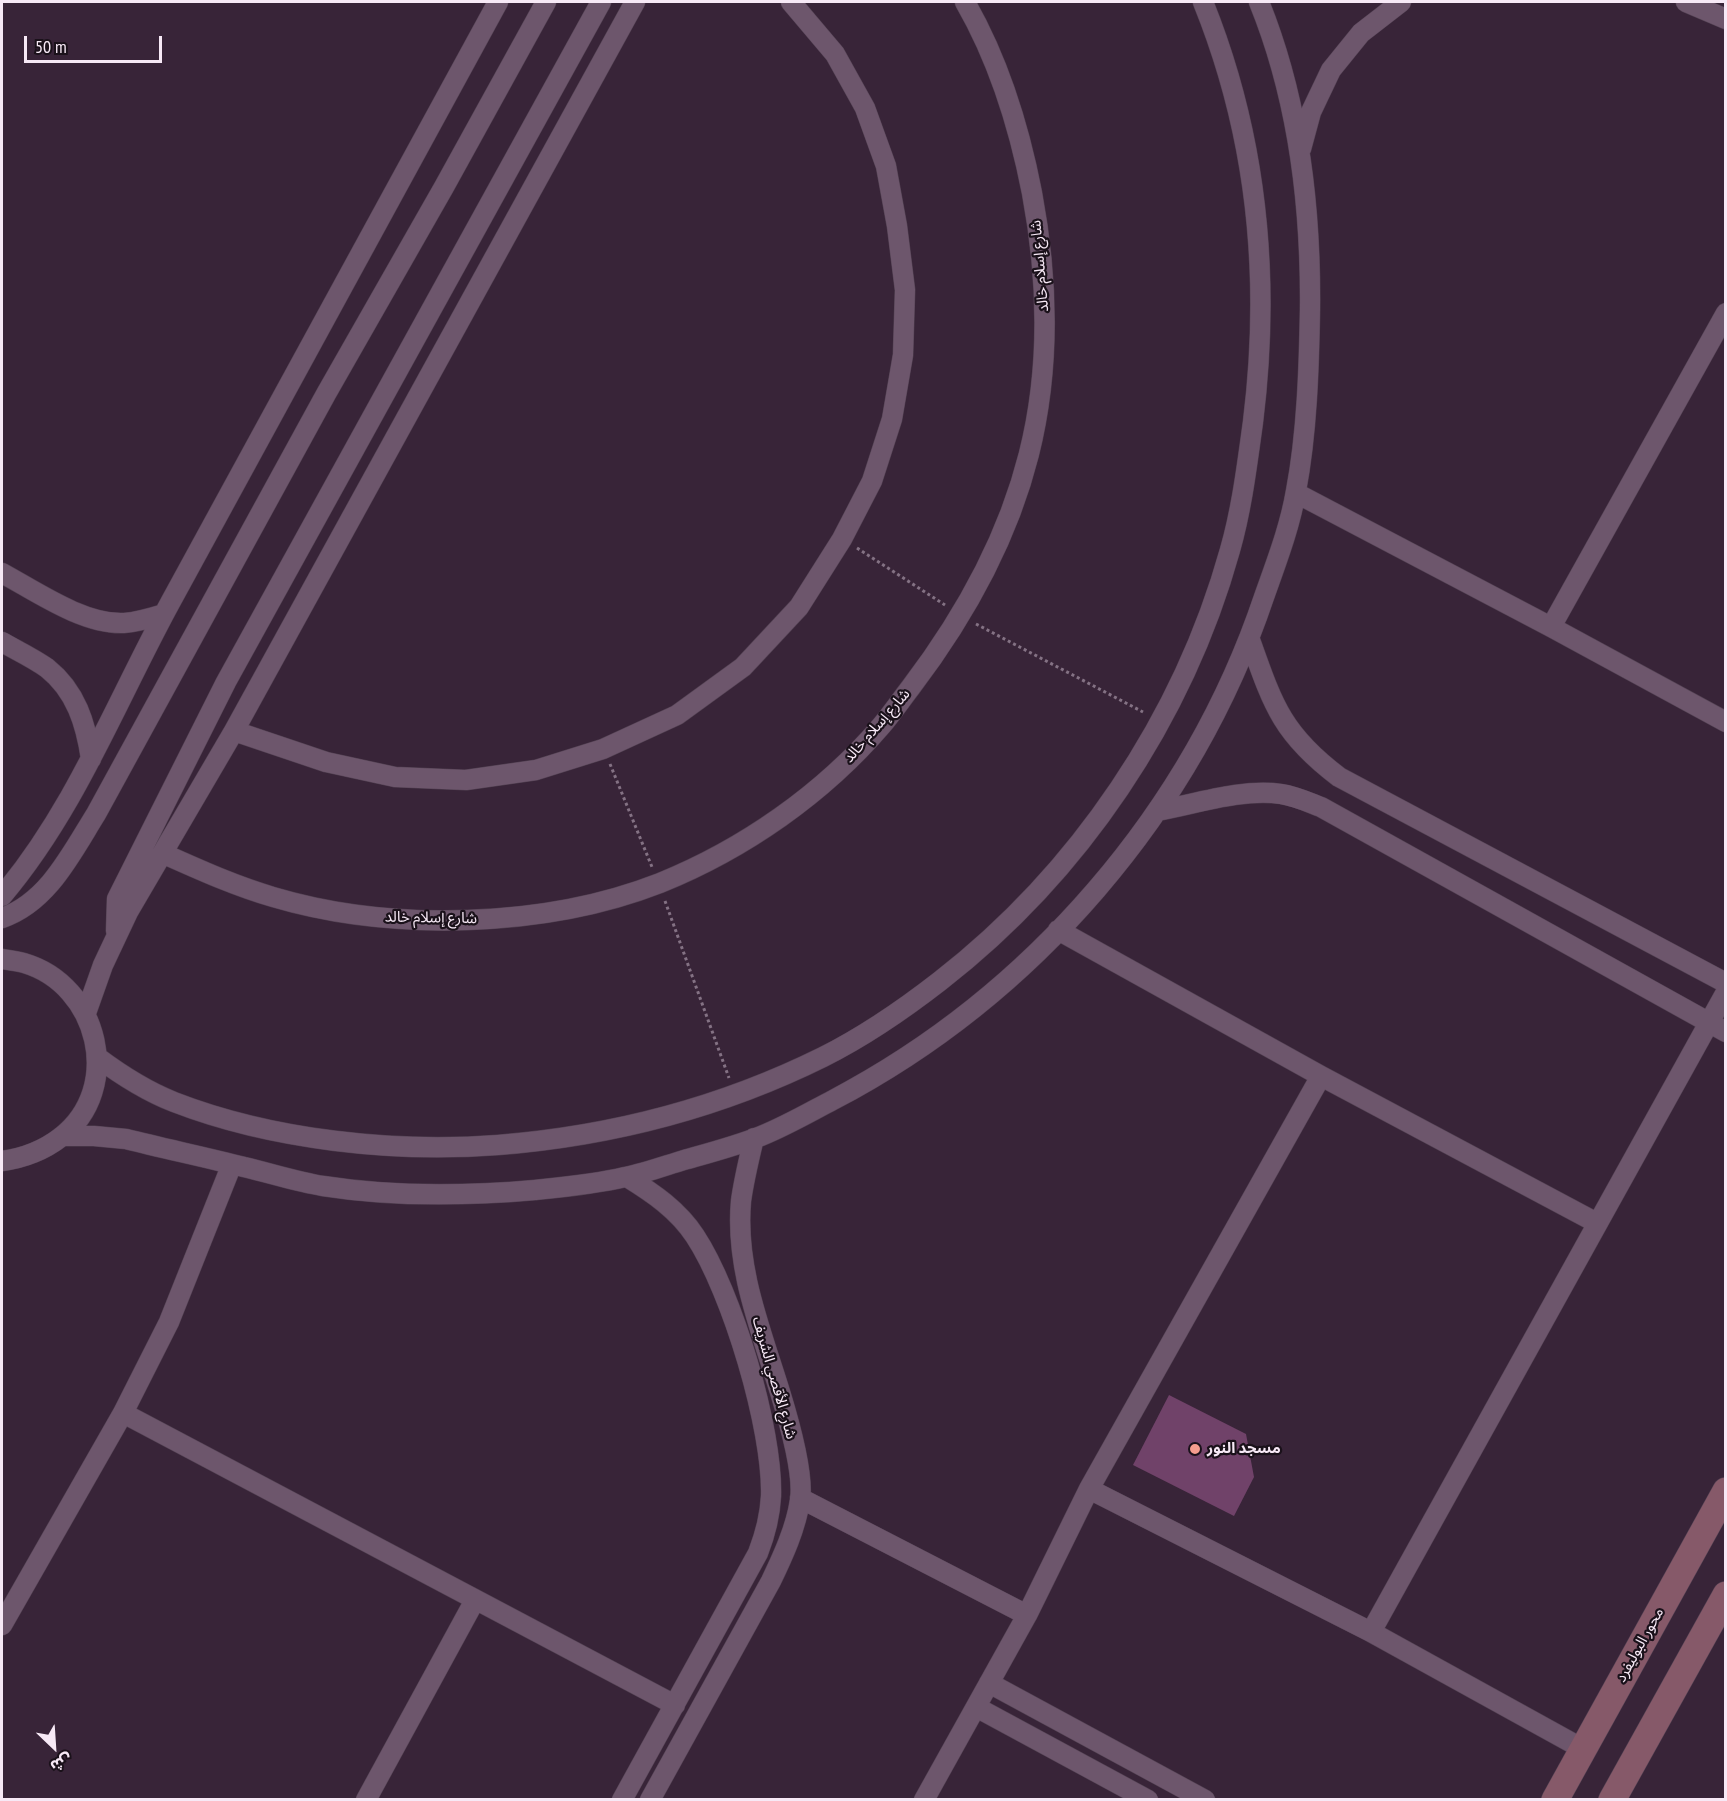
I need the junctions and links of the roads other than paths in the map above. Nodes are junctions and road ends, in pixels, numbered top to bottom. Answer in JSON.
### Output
{"nodes":[{"id":1,"x":498,"y":2,"type":"edge"},
{"id":2,"x":546,"y":2,"type":"edge"},
{"id":3,"x":601,"y":2,"type":"edge"},
{"id":4,"x":635,"y":2,"type":"edge"},
{"id":5,"x":791,"y":2,"type":"edge"},
{"id":6,"x":965,"y":2,"type":"edge"},
{"id":7,"x":1203,"y":2,"type":"edge"},
{"id":8,"x":1259,"y":2,"type":"edge"},
{"id":9,"x":1401,"y":2,"type":"edge"},
{"id":10,"x":1686,"y":2,"type":"edge"},
{"id":11,"x":1725,"y":19,"type":"edge"},
{"id":12,"x":1299,"y":157,"type":"junction"},
{"id":13,"x":1725,"y":313,"type":"edge"},
{"id":14,"x":1296,"y":493,"type":"junction"},
{"id":15,"x":2,"y":573,"type":"edge"},
{"id":16,"x":164,"y":614,"type":"junction"},
{"id":17,"x":1551,"y":627,"type":"junction"},
{"id":18,"x":1250,"y":640,"type":"junction"},
{"id":19,"x":2,"y":642,"type":"edge"},
{"id":20,"x":1725,"y":722,"type":"edge"},
{"id":21,"x":234,"y":731,"type":"junction"},
{"id":22,"x":91,"y":759,"type":"junction"},
{"id":23,"x":1157,"y":812,"type":"junction"},
{"id":24,"x":164,"y":854,"type":"junction"},
{"id":25,"x":2,"y":896,"type":"edge"},
{"id":26,"x":2,"y":918,"type":"edge"},
{"id":27,"x":1058,"y":930,"type":"junction"},
{"id":28,"x":116,"y":939,"type":"junction"},
{"id":29,"x":2,"y":959,"type":"edge"},
{"id":30,"x":1725,"y":983,"type":"edge"},
{"id":31,"x":1725,"y":992,"type":"edge"},
{"id":32,"x":86,"y":1013,"type":"junction"},
{"id":33,"x":1717,"y":1028,"type":"edge"},
{"id":34,"x":97,"y":1057,"type":"junction"},
{"id":35,"x":1321,"y":1076,"type":"junction"},
{"id":36,"x":62,"y":1136,"type":"junction"},
{"id":37,"x":754,"y":1138,"type":"junction"},
{"id":38,"x":2,"y":1161,"type":"edge"},
{"id":39,"x":232,"y":1164,"type":"junction"},
{"id":40,"x":627,"y":1177,"type":"junction"},
{"id":41,"x":1598,"y":1223,"type":"junction"},
{"id":42,"x":123,"y":1413,"type":"junction"},
{"id":43,"x":1089,"y":1489,"type":"junction"},
{"id":44,"x":1725,"y":1491,"type":"edge"},
{"id":45,"x":801,"y":1498,"type":"junction"},
{"id":46,"x":1725,"y":1595,"type":"edge"},
{"id":47,"x":475,"y":1599,"type":"junction"},
{"id":48,"x":1027,"y":1615,"type":"junction"},
{"id":49,"x":2,"y":1625,"type":"edge"},
{"id":50,"x":1371,"y":1632,"type":"junction"},
{"id":51,"x":989,"y":1683,"type":"junction"},
{"id":52,"x":675,"y":1705,"type":"junction"},
{"id":53,"x":976,"y":1707,"type":"junction"},
{"id":54,"x":1583,"y":1749,"type":"junction"},
{"id":55,"x":366,"y":1800,"type":"edge"},
{"id":56,"x":622,"y":1800,"type":"edge"},
{"id":57,"x":650,"y":1800,"type":"edge"},
{"id":58,"x":924,"y":1800,"type":"edge"},
{"id":59,"x":1148,"y":1800,"type":"edge"},
{"id":60,"x":1205,"y":1800,"type":"edge"},
{"id":61,"x":1555,"y":1800,"type":"edge"},
{"id":62,"x":1612,"y":1800,"type":"edge"}],
"edges":[{"from":1,"to":16,"type":"street"},
{"from":2,"to":26,"type":"street"},
{"from":3,"to":28,"type":"street"},
{"from":4,"to":21,"type":"street"},
{"from":5,"to":21,"type":"street"},
{"from":6,"to":24,"type":"street","name":"شارع إسلام خالد"},
{"from":7,"to":34,"type":"street"},
{"from":8,"to":12,"type":"street"},
{"from":9,"to":12,"type":"street"},
{"from":10,"to":11,"type":"street"},
{"from":12,"to":14,"type":"street"},
{"from":13,"to":17,"type":"street"},
{"from":14,"to":17,"type":"street"},
{"from":14,"to":18,"type":"street"},
{"from":15,"to":16,"type":"street"},
{"from":16,"to":22,"type":"street"},
{"from":17,"to":20,"type":"street"},
{"from":18,"to":23,"type":"street"},
{"from":18,"to":30,"type":"street"},
{"from":19,"to":22,"type":"street"},
{"from":21,"to":24,"type":"street"},
{"from":22,"to":25,"type":"street"},
{"from":23,"to":27,"type":"street"},
{"from":23,"to":33,"type":"street"},
{"from":24,"to":28,"type":"street"},
{"from":27,"to":35,"type":"street"},
{"from":27,"to":37,"type":"street"},
{"from":28,"to":32,"type":"street"},
{"from":29,"to":32,"type":"street"},
{"from":31,"to":33,"type":"street"},
{"from":32,"to":34,"type":"street"},
{"from":33,"to":41,"type":"street"},
{"from":34,"to":36,"type":"street"},
{"from":35,"to":41,"type":"street"},
{"from":35,"to":43,"type":"street"},
{"from":36,"to":38,"type":"street"},
{"from":36,"to":39,"type":"street"},
{"from":37,"to":40,"type":"street"},
{"from":37,"to":45,"type":"street","name":"شارع الأقصي الشريف"},
{"from":39,"to":40,"type":"street"},
{"from":39,"to":42,"type":"street"},
{"from":40,"to":52,"type":"street","name":"شارع الأقصي الشريف"},
{"from":41,"to":50,"type":"street"},
{"from":42,"to":47,"type":"street"},
{"from":42,"to":49,"type":"street"},
{"from":43,"to":48,"type":"street"},
{"from":43,"to":50,"type":"street"},
{"from":44,"to":54,"type":"street","name":"محور البوليفرد"},
{"from":45,"to":48,"type":"street"},
{"from":45,"to":57,"type":"street","name":"شارع الأقصي الشريف"},
{"from":46,"to":62,"type":"street"},
{"from":47,"to":52,"type":"street"},
{"from":47,"to":55,"type":"street"},
{"from":48,"to":51,"type":"street"},
{"from":50,"to":54,"type":"street"},
{"from":51,"to":53,"type":"street"},
{"from":51,"to":60,"type":"street"},
{"from":52,"to":56,"type":"street","name":"شارع الأقصي الشريف"},
{"from":53,"to":58,"type":"street"},
{"from":53,"to":59,"type":"street"},
{"from":54,"to":61,"type":"street","name":"محور البوليفرد"}]}
